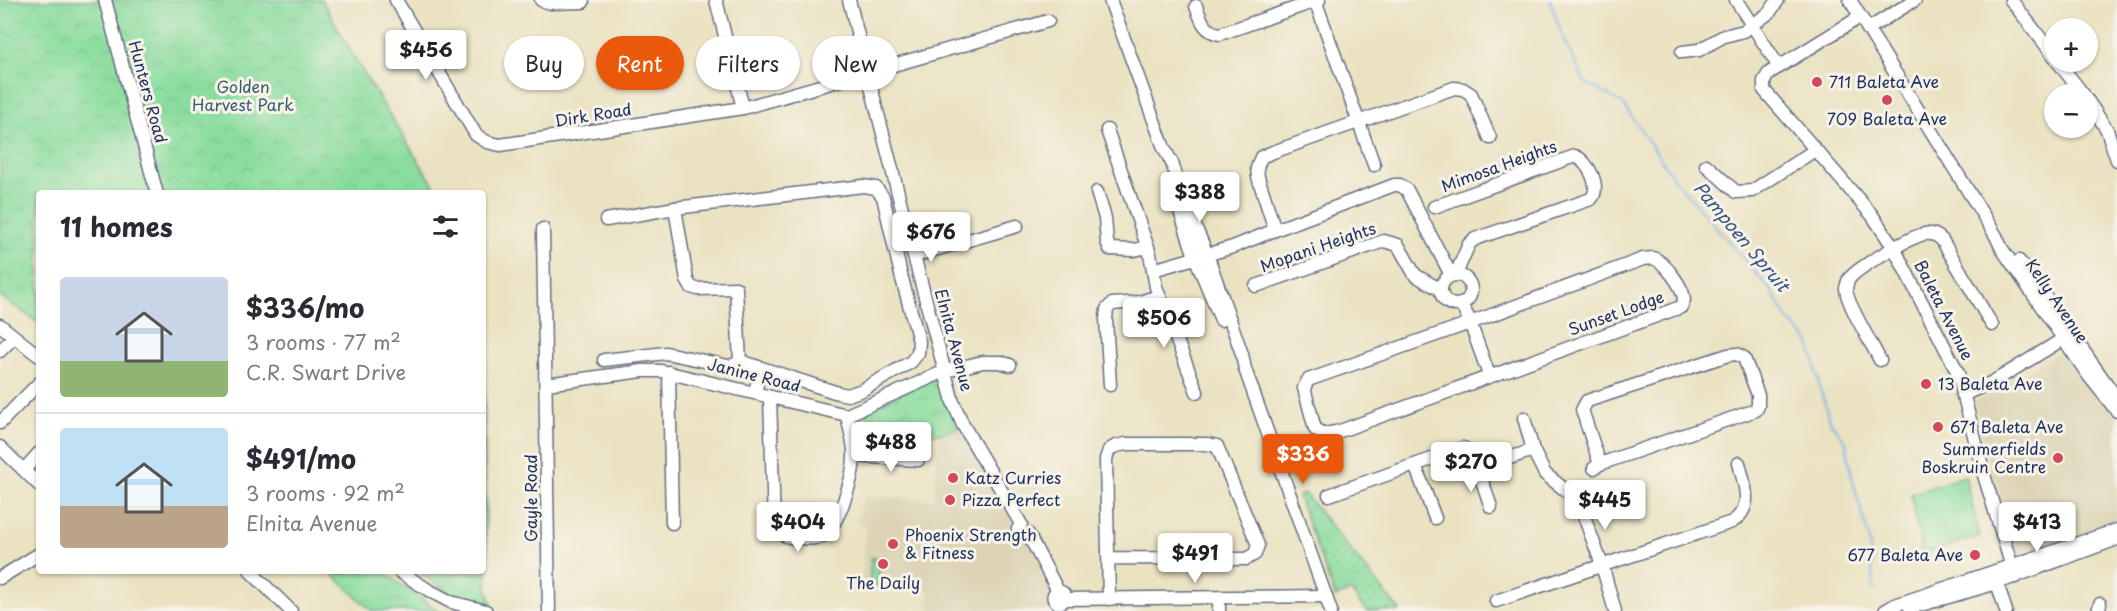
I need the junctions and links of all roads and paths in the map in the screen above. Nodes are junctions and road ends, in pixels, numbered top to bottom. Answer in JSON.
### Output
{"nodes":[{"id":1,"x":105,"y":0,"type":"edge"},
{"id":2,"x":396,"y":0,"type":"edge"},
{"id":3,"x":541,"y":0,"type":"edge"},
{"id":4,"x":716,"y":0,"type":"edge"},
{"id":5,"x":849,"y":0,"type":"edge"},
{"id":6,"x":1110,"y":0,"type":"edge"},
{"id":7,"x":1317,"y":0,"type":"edge"},
{"id":8,"x":1736,"y":0,"type":"edge"},
{"id":9,"x":1778,"y":0,"type":"edge"},
{"id":10,"x":1850,"y":0,"type":"edge"},
{"id":11,"x":1915,"y":0,"type":"edge"},
{"id":12,"x":2011,"y":0,"type":"edge"},
{"id":13,"x":583,"y":2,"type":"dead end"},
{"id":14,"x":1196,"y":6,"type":"dead end"},
{"id":15,"x":1860,"y":17,"type":"junction"},
{"id":16,"x":1048,"y":21,"type":"dead end"},
{"id":17,"x":1753,"y":26,"type":"junction"},
{"id":18,"x":1868,"y":29,"type":"junction"},
{"id":19,"x":858,"y":36,"type":"edge"},
{"id":20,"x":2044,"y":43,"type":"edge"},
{"id":21,"x":1682,"y":52,"type":"dead end"},
{"id":22,"x":898,"y":64,"type":"edge"},
{"id":23,"x":1779,"y":67,"type":"junction"},
{"id":24,"x":2066,"y":72,"type":"edge"},
{"id":25,"x":2075,"y":84,"type":"edge"},
{"id":26,"x":812,"y":88,"type":"edge"},
{"id":27,"x":872,"y":90,"type":"edge"},
{"id":28,"x":743,"y":108,"type":"junction"},
{"id":29,"x":2098,"y":116,"type":"edge"},
{"id":30,"x":1359,"y":121,"type":"junction"},
{"id":31,"x":1107,"y":130,"type":"dead end"},
{"id":32,"x":1490,"y":138,"type":"dead end"},
{"id":33,"x":1815,"y":150,"type":"junction"},
{"id":34,"x":2117,"y":160,"type":"edge"},
{"id":35,"x":1374,"y":165,"type":"dead end"},
{"id":36,"x":1706,"y":165,"type":"dead end"},
{"id":37,"x":156,"y":190,"type":"edge"},
{"id":38,"x":1096,"y":192,"type":"dead end"},
{"id":39,"x":1434,"y":207,"type":"dead end"},
{"id":40,"x":675,"y":208,"type":"junction"},
{"id":41,"x":606,"y":220,"type":"dead end"},
{"id":42,"x":1017,"y":226,"type":"dead end"},
{"id":43,"x":543,"y":229,"type":"dead end"},
{"id":44,"x":1275,"y":230,"type":"junction"},
{"id":45,"x":1996,"y":236,"type":"junction"},
{"id":46,"x":1148,"y":247,"type":"junction"},
{"id":47,"x":1894,"y":249,"type":"junction"},
{"id":48,"x":914,"y":256,"type":"junction"},
{"id":49,"x":1201,"y":256,"type":"junction"},
{"id":50,"x":1153,"y":270,"type":"junction"},
{"id":51,"x":1454,"y":275,"type":"junction"},
{"id":52,"x":1256,"y":286,"type":"dead end"},
{"id":53,"x":1441,"y":290,"type":"junction"},
{"id":54,"x":1159,"y":296,"type":"junction"},
{"id":55,"x":1461,"y":304,"type":"junction"},
{"id":56,"x":2049,"y":318,"type":"junction"},
{"id":57,"x":1470,"y":323,"type":"junction"},
{"id":58,"x":0,"y":325,"type":"edge"},
{"id":59,"x":1992,"y":325,"type":"dead end"},
{"id":60,"x":14,"y":337,"type":"junction"},
{"id":61,"x":2067,"y":337,"type":"junction"},
{"id":62,"x":2049,"y":347,"type":"junction"},
{"id":63,"x":0,"y":351,"type":"edge"},
{"id":64,"x":36,"y":354,"type":"edge"},
{"id":65,"x":604,"y":360,"type":"dead end"},
{"id":66,"x":1880,"y":360,"type":"dead end"},
{"id":67,"x":740,"y":361,"type":"junction"},
{"id":68,"x":1010,"y":365,"type":"dead end"},
{"id":69,"x":761,"y":368,"type":"junction"},
{"id":70,"x":945,"y":371,"type":"junction"},
{"id":71,"x":669,"y":372,"type":"junction"},
{"id":72,"x":1489,"y":375,"type":"junction"},
{"id":73,"x":2089,"y":376,"type":"junction"},
{"id":74,"x":546,"y":384,"type":"junction"},
{"id":75,"x":1110,"y":385,"type":"dead end"},
{"id":76,"x":36,"y":386,"type":"edge"},
{"id":77,"x":755,"y":392,"type":"junction"},
{"id":78,"x":1197,"y":392,"type":"dead end"},
{"id":79,"x":1962,"y":395,"type":"junction"},
{"id":80,"x":770,"y":397,"type":"junction"},
{"id":81,"x":2117,"y":398,"type":"edge"},
{"id":82,"x":2117,"y":411,"type":"edge"},
{"id":83,"x":847,"y":415,"type":"junction"},
{"id":84,"x":1524,"y":418,"type":"dead end"},
{"id":85,"x":0,"y":423,"type":"edge"},
{"id":86,"x":0,"y":447,"type":"edge"},
{"id":87,"x":1533,"y":450,"type":"junction"},
{"id":88,"x":36,"y":456,"type":"edge"},
{"id":89,"x":855,"y":456,"type":"junction"},
{"id":90,"x":918,"y":460,"type":"dead end"},
{"id":91,"x":1739,"y":463,"type":"dead end"},
{"id":92,"x":1415,"y":465,"type":"junction"},
{"id":93,"x":1597,"y":466,"type":"joint"},
{"id":94,"x":1478,"y":469,"type":"junction"},
{"id":95,"x":24,"y":470,"type":"junction"},
{"id":96,"x":36,"y":481,"type":"edge"},
{"id":97,"x":1329,"y":495,"type":"dead end"},
{"id":98,"x":1491,"y":507,"type":"dead end"},
{"id":99,"x":1435,"y":518,"type":"dead end"},
{"id":100,"x":672,"y":523,"type":"dead end"},
{"id":101,"x":2117,"y":530,"type":"edge"},
{"id":102,"x":2117,"y":539,"type":"edge"},
{"id":103,"x":36,"y":556,"type":"edge"},
{"id":104,"x":1108,"y":558,"type":"junction"},
{"id":105,"x":1602,"y":565,"type":"junction"},
{"id":106,"x":2013,"y":572,"type":"junction"},
{"id":107,"x":253,"y":574,"type":"edge"},
{"id":108,"x":403,"y":574,"type":"edge"},
{"id":109,"x":0,"y":578,"type":"edge"},
{"id":110,"x":1996,"y":578,"type":"junction"},
{"id":111,"x":1326,"y":596,"type":"junction"},
{"id":112,"x":1109,"y":599,"type":"junction"},
{"id":113,"x":1061,"y":601,"type":"edge"},
{"id":114,"x":1496,"y":601,"type":"dead end"},
{"id":115,"x":1219,"y":605,"type":"edge"},
{"id":116,"x":291,"y":611,"type":"edge"},
{"id":117,"x":486,"y":611,"type":"edge"},
{"id":118,"x":549,"y":611,"type":"edge"},
{"id":119,"x":1331,"y":611,"type":"edge"},
{"id":120,"x":1615,"y":611,"type":"edge"},
{"id":121,"x":1887,"y":611,"type":"edge"},
{"id":122,"x":2006,"y":611,"type":"edge"}],
"edges":[{"from":1,"to":37,"type":"street","name":"Hunters Road"},
{"from":2,"to":28,"type":"street","name":"Dirk Road"},
{"from":3,"to":13,"type":"street"},
{"from":4,"to":28,"type":"street"},
{"from":5,"to":19,"type":"street","name":"Elnita Avenue"},
{"from":6,"to":49,"type":"street"},
{"from":7,"to":14,"type":"street"},
{"from":7,"to":30,"type":"street"},
{"from":8,"to":17,"type":"street"},
{"from":9,"to":17,"type":"street"},
{"from":10,"to":15,"type":"street","name":"Kelly Avenue"},
{"from":11,"to":18,"type":"street"},
{"from":12,"to":20,"type":"street"},
{"from":15,"to":18,"type":"street","name":"Kelly Avenue"},
{"from":15,"to":23,"type":"street"},
{"from":16,"to":22,"type":"street","name":"Dirk Road"},
{"from":17,"to":21,"type":"street"},
{"from":17,"to":23,"type":"street"},
{"from":18,"to":45,"type":"street","name":"Kelly Avenue"},
{"from":23,"to":33,"type":"street","name":"Baleta Avenue"},
{"from":24,"to":25,"type":"street"},
{"from":26,"to":28,"type":"street","name":"Dirk Road"},
{"from":27,"to":48,"type":"street","name":"Elnita Avenue"},
{"from":29,"to":34,"type":"street"},
{"from":30,"to":32,"type":"street"},
{"from":30,"to":35,"type":"street"},
{"from":30,"to":44,"type":"street"},
{"from":31,"to":46,"type":"street"},
{"from":33,"to":36,"type":"street"},
{"from":33,"to":47,"type":"street","name":"Baleta Avenue"},
{"from":38,"to":46,"type":"street"},
{"from":39,"to":51,"type":"street","name":"Mimosa Heights"},
{"from":40,"to":41,"type":"street"},
{"from":40,"to":67,"type":"street"},
{"from":40,"to":69,"type":"street"},
{"from":42,"to":48,"type":"street"},
{"from":43,"to":74,"type":"street","name":"Gayle Road"},
{"from":44,"to":49,"type":"street"},
{"from":44,"to":51,"type":"street"},
{"from":45,"to":56,"type":"street","name":"Kelly Avenue"},
{"from":45,"to":61,"type":"street","name":"Kelly Avenue"},
{"from":46,"to":50,"type":"street"},
{"from":47,"to":59,"type":"street"},
{"from":47,"to":66,"type":"street"},
{"from":47,"to":79,"type":"street","name":"Baleta Avenue"},
{"from":48,"to":70,"type":"street","name":"Elnita Avenue"},
{"from":49,"to":50,"type":"street"},
{"from":49,"to":111,"type":"street"},
{"from":50,"to":54,"type":"street"},
{"from":51,"to":53,"type":"street"},
{"from":51,"to":55,"type":"street"},
{"from":52,"to":53,"type":"street","name":"Mopani Heights"},
{"from":53,"to":55,"type":"street"},
{"from":54,"to":75,"type":"street"},
{"from":54,"to":78,"type":"street"},
{"from":55,"to":57,"type":"street"},
{"from":56,"to":61,"type":"street","name":"Kelly Avenue"},
{"from":56,"to":62,"type":"street"},
{"from":57,"to":72,"type":"street"},
{"from":57,"to":72,"type":"street","name":"Sunset Lodge"},
{"from":57,"to":72,"type":"street","name":"Sunset Lodge"},
{"from":58,"to":60,"type":"street"},
{"from":60,"to":63,"type":"street"},
{"from":60,"to":64,"type":"street"},
{"from":61,"to":62,"type":"street"},
{"from":61,"to":73,"type":"street","name":"Kelly Avenue"},
{"from":61,"to":81,"type":"street","name":"Kelly Avenue"},
{"from":62,"to":73,"type":"street"},
{"from":62,"to":79,"type":"street"},
{"from":65,"to":67,"type":"street"},
{"from":67,"to":69,"type":"street"},
{"from":68,"to":70,"type":"street"},
{"from":69,"to":77,"type":"street"},
{"from":70,"to":83,"type":"street"},
{"from":70,"to":113,"type":"street","name":"Elnita Avenue"},
{"from":71,"to":74,"type":"street","name":"Janine Road"},
{"from":71,"to":77,"type":"street","name":"Janine Road"},
{"from":71,"to":100,"type":"street"},
{"from":73,"to":82,"type":"street","name":"Kelly Avenue"},
{"from":74,"to":118,"type":"street","name":"Gayle Road"},
{"from":76,"to":85,"type":"street"},
{"from":77,"to":80,"type":"street","name":"Janine Road"},
{"from":79,"to":106,"type":"street","name":"Baleta Avenue"},
{"from":80,"to":83,"type":"street","name":"Janine Road"},
{"from":80,"to":89,"type":"street"},
{"from":83,"to":89,"type":"street"},
{"from":84,"to":87,"type":"street"},
{"from":86,"to":95,"type":"street"},
{"from":87,"to":94,"type":"street"},
{"from":87,"to":105,"type":"street"},
{"from":88,"to":95,"type":"street"},
{"from":89,"to":90,"type":"street"},
{"from":91,"to":105,"type":"street"},
{"from":92,"to":94,"type":"street"},
{"from":92,"to":97,"type":"street"},
{"from":92,"to":99,"type":"street"},
{"from":93,"to":93,"type":"street"},
{"from":94,"to":98,"type":"street"},
{"from":95,"to":96,"type":"street"},
{"from":101,"to":106,"type":"street"},
{"from":102,"to":106,"type":"street"},
{"from":103,"to":109,"type":"street"},
{"from":104,"to":104,"type":"street"},
{"from":104,"to":112,"type":"street"},
{"from":105,"to":114,"type":"street"},
{"from":105,"to":120,"type":"street"},
{"from":106,"to":110,"type":"street"},
{"from":107,"to":116,"type":"street"},
{"from":108,"to":117,"type":"street"},
{"from":110,"to":121,"type":"street"},
{"from":110,"to":122,"type":"street"},
{"from":111,"to":115,"type":"street","name":"Elnita Avenue"},
{"from":111,"to":119,"type":"street"},
{"from":112,"to":113,"type":"street","name":"Elnita Avenue"},
{"from":112,"to":115,"type":"street","name":"Elnita Avenue"}]}
